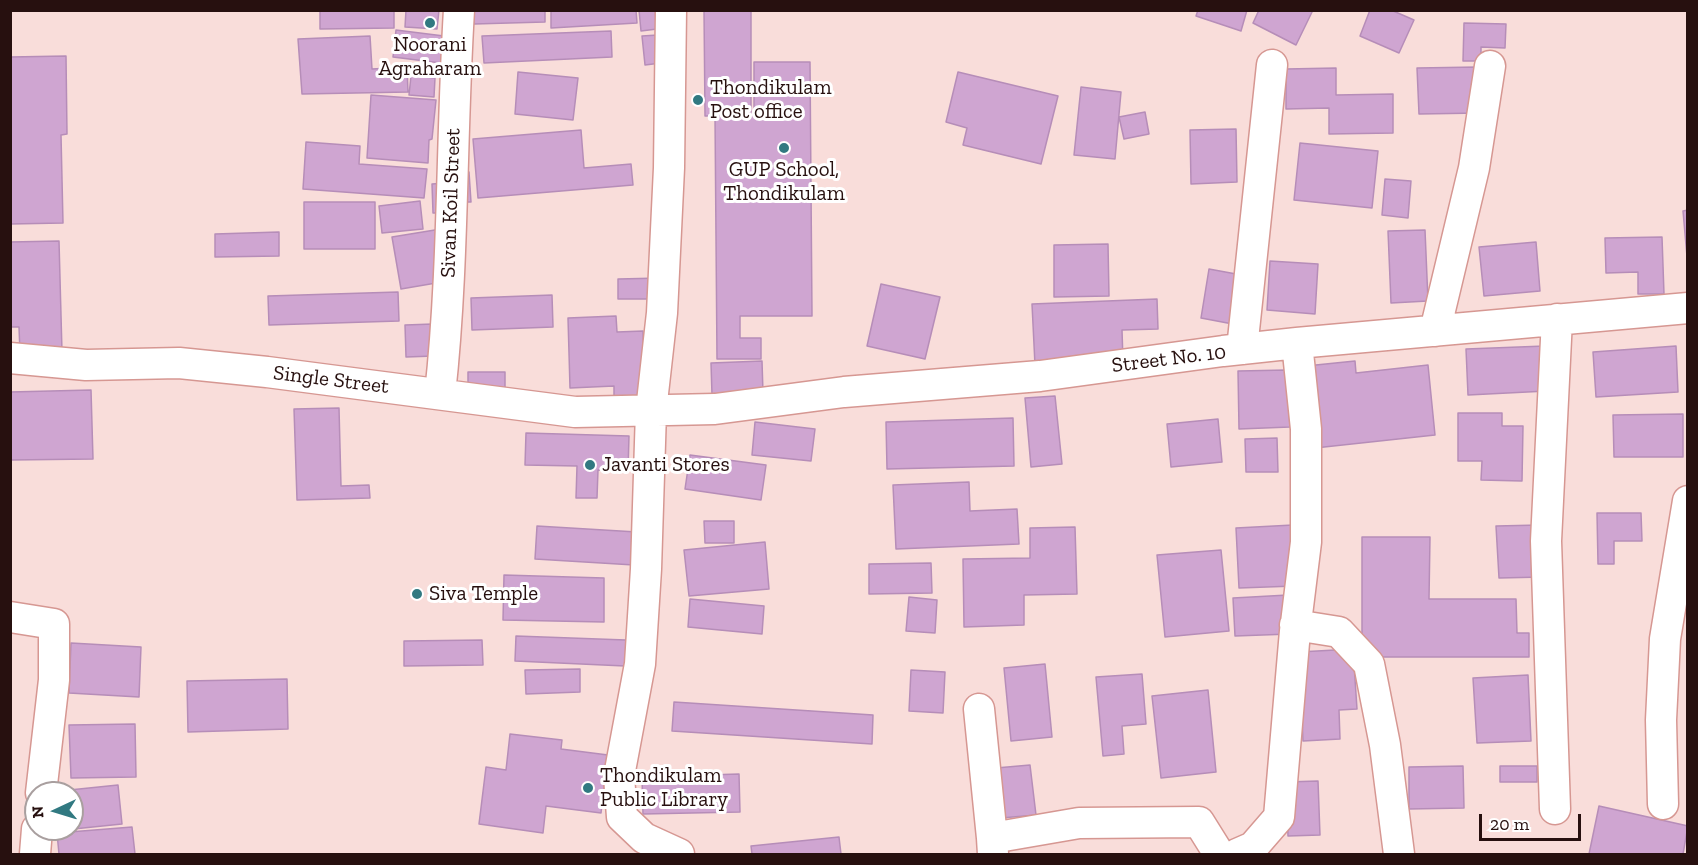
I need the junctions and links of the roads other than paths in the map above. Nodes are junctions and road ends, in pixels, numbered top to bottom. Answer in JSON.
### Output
{"nodes":[{"id":1,"x":459,"y":10,"type":"edge"},
{"id":2,"x":671,"y":10,"type":"edge"},
{"id":3,"x":1272,"y":64,"type":"dead end"},
{"id":4,"x":1490,"y":66,"type":"dead end"},
{"id":5,"x":1688,"y":308,"type":"edge"},
{"id":6,"x":1557,"y":319,"type":"junction"},
{"id":7,"x":1435,"y":331,"type":"junction"},
{"id":8,"x":1297,"y":343,"type":"junction"},
{"id":9,"x":1242,"y":349,"type":"junction"},
{"id":10,"x":10,"y":358,"type":"edge"},
{"id":11,"x":440,"y":394,"type":"junction"},
{"id":12,"x":651,"y":411,"type":"junction"},
{"id":13,"x":1688,"y":501,"type":"edge"},
{"id":14,"x":10,"y":617,"type":"edge"},
{"id":15,"x":1295,"y":625,"type":"junction"},
{"id":16,"x":979,"y":709,"type":"dead end"},
{"id":17,"x":42,"y":781,"type":"edge"},
{"id":18,"x":1663,"y":804,"type":"dead end"},
{"id":19,"x":1555,"y":809,"type":"dead end"},
{"id":20,"x":992,"y":846,"type":"edge"},
{"id":21,"x":1399,"y":854,"type":"edge"},
{"id":22,"x":679,"y":855,"type":"edge"},
{"id":23,"x":1219,"y":855,"type":"edge"},
{"id":24,"x":1237,"y":855,"type":"edge"}],
"edges":[{"from":1,"to":11,"type":"street","name":"Sivan Koil Street"},
{"from":2,"to":12,"type":"street"},
{"from":3,"to":9,"type":"street"},
{"from":4,"to":7,"type":"street"},
{"from":5,"to":6,"type":"street","name":"Street No. 10"},
{"from":6,"to":7,"type":"street","name":"Street No. 10"},
{"from":6,"to":19,"type":"street"},
{"from":7,"to":8,"type":"street","name":"Street No. 10"},
{"from":8,"to":9,"type":"street","name":"Street No. 10"},
{"from":8,"to":15,"type":"street"},
{"from":9,"to":12,"type":"street","name":"Street No. 10"},
{"from":10,"to":11,"type":"street","name":"Single Street"},
{"from":11,"to":12,"type":"street","name":"Single Street"},
{"from":12,"to":22,"type":"street"},
{"from":13,"to":18,"type":"street"},
{"from":14,"to":17,"type":"street"},
{"from":15,"to":21,"type":"street"},
{"from":15,"to":24,"type":"street"},
{"from":16,"to":20,"type":"street"},
{"from":20,"to":23,"type":"street"}]}
